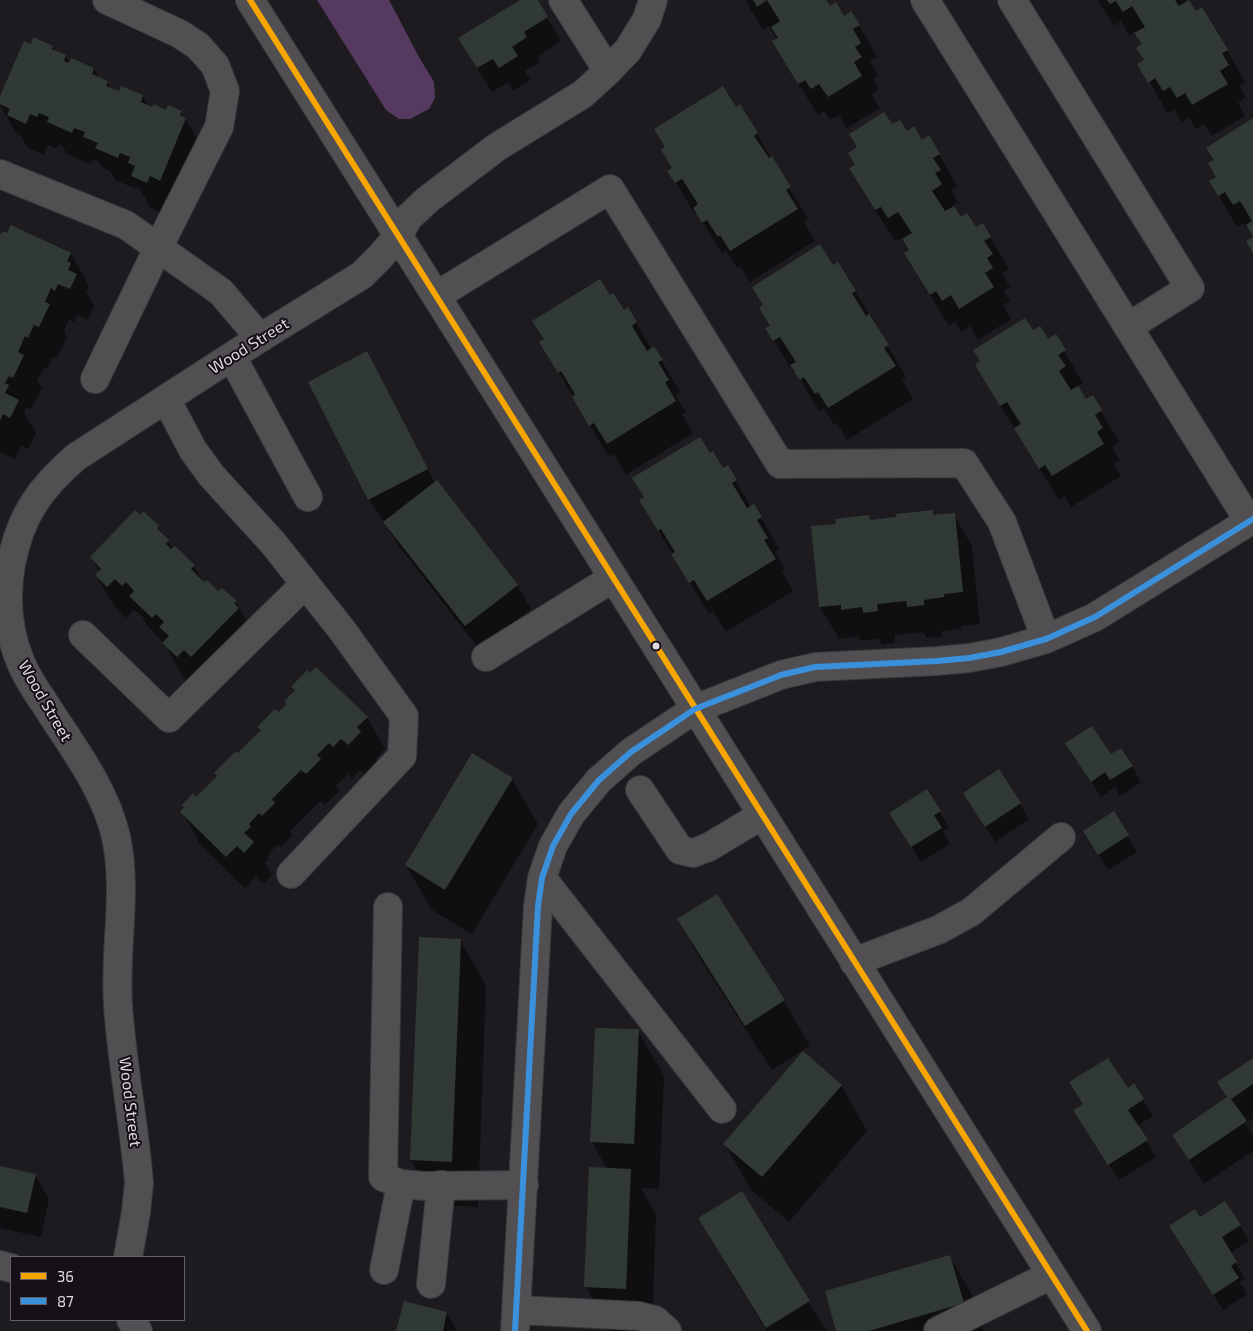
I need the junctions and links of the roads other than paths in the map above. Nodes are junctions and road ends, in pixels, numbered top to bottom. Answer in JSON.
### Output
{"nodes":[{"id":1,"x":107,"y":0,"type":"edge"},
{"id":2,"x":250,"y":0,"type":"edge"},
{"id":3,"x":563,"y":0,"type":"edge"},
{"id":4,"x":653,"y":0,"type":"edge"},
{"id":5,"x":925,"y":0,"type":"edge"},
{"id":6,"x":1012,"y":0,"type":"edge"},
{"id":7,"x":608,"y":71,"type":"junction"},
{"id":8,"x":0,"y":174,"type":"edge"},
{"id":9,"x":398,"y":236,"type":"junction"},
{"id":10,"x":158,"y":248,"type":"junction"},
{"id":11,"x":436,"y":296,"type":"junction"},
{"id":12,"x":1128,"y":327,"type":"junction"},
{"id":13,"x":260,"y":338,"type":"junction"},
{"id":14,"x":232,"y":357,"type":"junction"},
{"id":15,"x":95,"y":379,"type":"dead end"},
{"id":16,"x":166,"y":399,"type":"junction"},
{"id":17,"x":308,"y":497,"type":"dead end"},
{"id":18,"x":1251,"y":520,"type":"edge"},
{"id":19,"x":613,"y":578,"type":"junction"},
{"id":20,"x":305,"y":584,"type":"junction"},
{"id":21,"x":83,"y":635,"type":"dead end"},
{"id":22,"x":1046,"y":639,"type":"junction"},
{"id":23,"x":486,"y":657,"type":"dead end"},
{"id":24,"x":695,"y":708,"type":"junction"},
{"id":25,"x":640,"y":790,"type":"dead end"},
{"id":26,"x":762,"y":815,"type":"junction"},
{"id":27,"x":1061,"y":838,"type":"dead end"},
{"id":28,"x":291,"y":874,"type":"dead end"},
{"id":29,"x":542,"y":878,"type":"junction"},
{"id":30,"x":388,"y":907,"type":"dead end"},
{"id":31,"x":854,"y":962,"type":"junction"},
{"id":32,"x":722,"y":1109,"type":"dead end"},
{"id":33,"x":401,"y":1184,"type":"junction"},
{"id":34,"x":441,"y":1185,"type":"junction"},
{"id":35,"x":524,"y":1185,"type":"junction"},
{"id":36,"x":128,"y":1256,"type":"edge"},
{"id":37,"x":384,"y":1270,"type":"dead end"},
{"id":38,"x":1051,"y":1275,"type":"junction"},
{"id":39,"x":430,"y":1284,"type":"dead end"},
{"id":40,"x":516,"y":1320,"type":"edge"},
{"id":41,"x":666,"y":1331,"type":"edge"},
{"id":42,"x":938,"y":1331,"type":"edge"},
{"id":43,"x":1087,"y":1331,"type":"edge"}],
"edges":[{"from":1,"to":10,"type":"street"},
{"from":2,"to":9,"type":"street"},
{"from":3,"to":7,"type":"street"},
{"from":4,"to":7,"type":"street","name":"Wood Street"},
{"from":5,"to":12,"type":"street"},
{"from":6,"to":12,"type":"street"},
{"from":7,"to":9,"type":"street","name":"Wood Street"},
{"from":8,"to":10,"type":"street"},
{"from":9,"to":11,"type":"street"},
{"from":9,"to":13,"type":"street","name":"Wood Street"},
{"from":10,"to":13,"type":"street"},
{"from":10,"to":15,"type":"street"},
{"from":11,"to":19,"type":"street"},
{"from":11,"to":22,"type":"street"},
{"from":12,"to":18,"type":"street"},
{"from":13,"to":14,"type":"street","name":"Wood Street"},
{"from":14,"to":16,"type":"street","name":"Wood Street"},
{"from":14,"to":17,"type":"street"},
{"from":16,"to":20,"type":"street"},
{"from":16,"to":36,"type":"street","name":"Wood Street"},
{"from":18,"to":22,"type":"street"},
{"from":19,"to":23,"type":"street"},
{"from":19,"to":24,"type":"street"},
{"from":20,"to":21,"type":"street"},
{"from":20,"to":28,"type":"street"},
{"from":22,"to":24,"type":"street"},
{"from":24,"to":26,"type":"street"},
{"from":24,"to":29,"type":"street"},
{"from":25,"to":26,"type":"street"},
{"from":26,"to":31,"type":"street"},
{"from":27,"to":31,"type":"street"},
{"from":29,"to":32,"type":"street"},
{"from":29,"to":35,"type":"street"},
{"from":30,"to":33,"type":"street"},
{"from":31,"to":38,"type":"street"},
{"from":33,"to":34,"type":"street"},
{"from":33,"to":37,"type":"street"},
{"from":34,"to":35,"type":"street"},
{"from":34,"to":39,"type":"street"},
{"from":35,"to":40,"type":"street"},
{"from":38,"to":42,"type":"street"},
{"from":38,"to":43,"type":"street"},
{"from":40,"to":41,"type":"street"}]}
